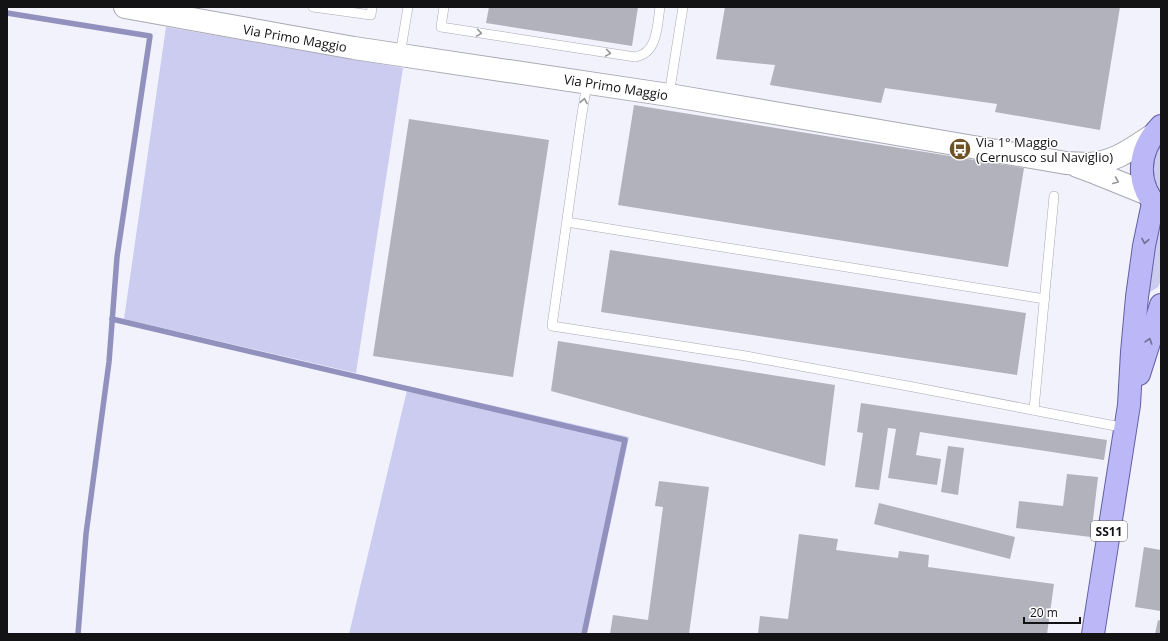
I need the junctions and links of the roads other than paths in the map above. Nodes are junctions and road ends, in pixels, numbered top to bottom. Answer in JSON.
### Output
{"nodes":[{"id":1,"x":125,"y":7,"type":"edge"},
{"id":2,"x":314,"y":7,"type":"edge"},
{"id":3,"x":372,"y":7,"type":"edge"},
{"id":4,"x":408,"y":7,"type":"edge"},
{"id":5,"x":444,"y":7,"type":"edge"},
{"id":6,"x":660,"y":7,"type":"edge"},
{"id":7,"x":684,"y":7,"type":"edge"},
{"id":8,"x":400,"y":55,"type":"junction"},
{"id":9,"x":587,"y":83,"type":"junction"},
{"id":10,"x":669,"y":95,"type":"junction"},
{"id":11,"x":1158,"y":128,"type":"edge"},
{"id":12,"x":1066,"y":163,"type":"junction"},
{"id":13,"x":1054,"y":196,"type":"dead end"},
{"id":14,"x":1154,"y":203,"type":"edge"},
{"id":15,"x":567,"y":222,"type":"junction"},
{"id":16,"x":1045,"y":299,"type":"junction"},
{"id":17,"x":1161,"y":305,"type":"edge"},
{"id":18,"x":1129,"y":405,"type":"junction"},
{"id":19,"x":1034,"y":410,"type":"junction"},
{"id":20,"x":1126,"y":428,"type":"junction"},
{"id":21,"x":1093,"y":634,"type":"edge"}],
"edges":[{"from":1,"to":8,"type":"main road","name":"Via Primo Maggio"},
{"from":2,"to":3,"type":"lane"},
{"from":4,"to":8,"type":"lane"},
{"from":5,"to":6,"type":"lane","one_way":true},
{"from":7,"to":10,"type":"lane"},
{"from":8,"to":9,"type":"main road","name":"Via Primo Maggio"},
{"from":9,"to":10,"type":"main road","name":"Via Primo Maggio"},
{"from":15,"to":9,"type":"lane","one_way":true},
{"from":10,"to":12,"type":"main road","name":"Via Primo Maggio"},
{"from":11,"to":12,"type":"main road","name":"Via Primo Maggio"},
{"from":11,"to":14,"type":"main road","number":"SS11"},
{"from":12,"to":14,"type":"main road","name":"Via Primo Maggio","one_way":true},
{"from":13,"to":16,"type":"lane"},
{"from":14,"to":18,"type":"main road","number":"SS11","one_way":true},
{"from":15,"to":16,"type":"lane"},
{"from":15,"to":19,"type":"lane"},
{"from":16,"to":19,"type":"lane"},
{"from":18,"to":17,"type":"main road","number":"SS11","one_way":true},
{"from":18,"to":20,"type":"main road","number":"SS11"},
{"from":19,"to":20,"type":"lane"},
{"from":20,"to":21,"type":"main road","number":"SS11"}]}
